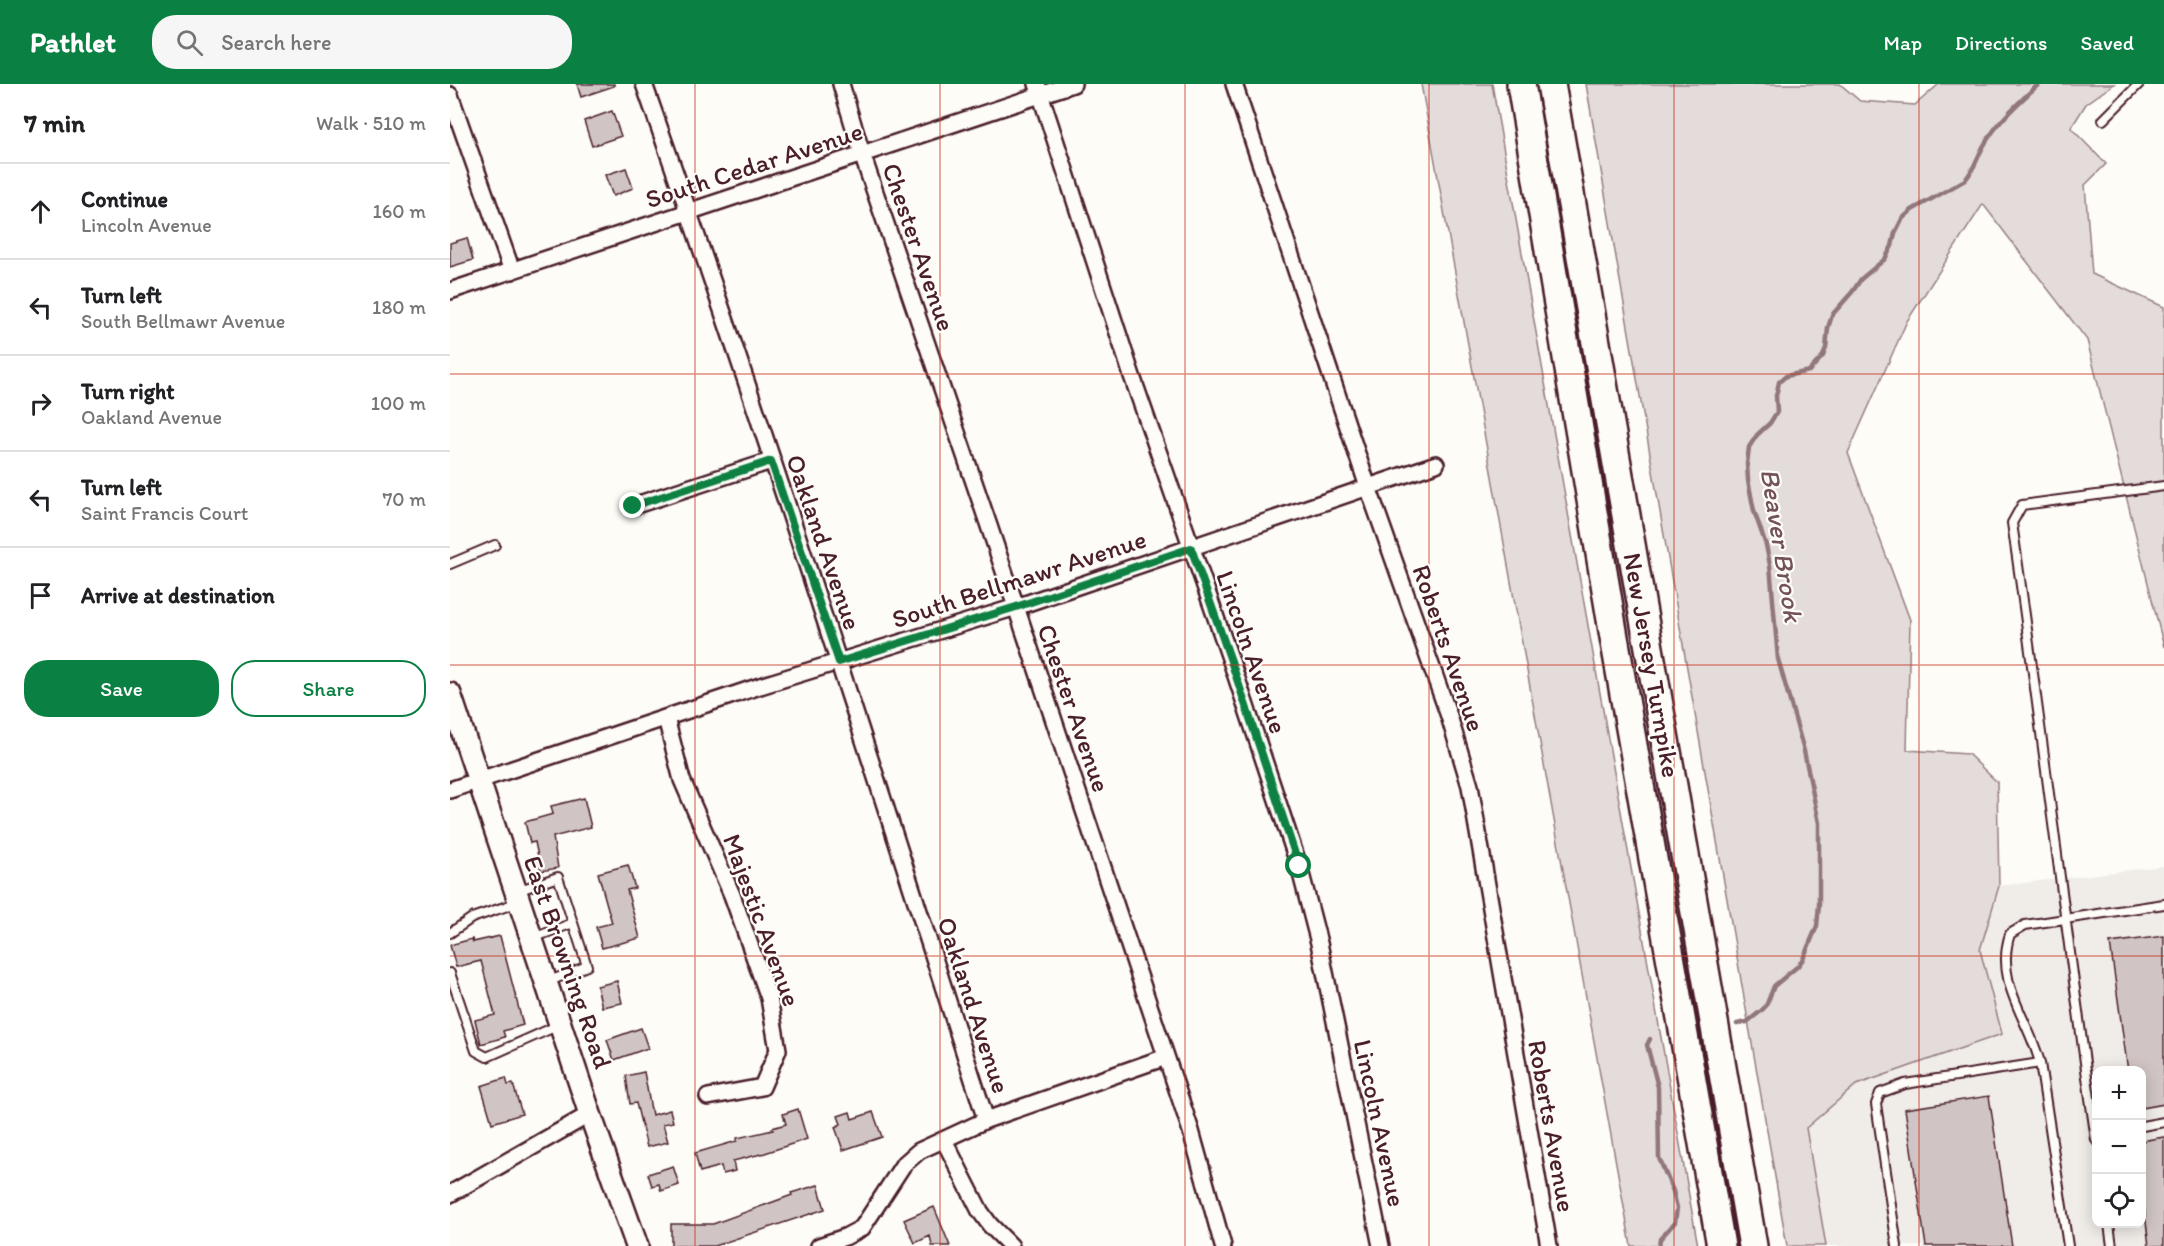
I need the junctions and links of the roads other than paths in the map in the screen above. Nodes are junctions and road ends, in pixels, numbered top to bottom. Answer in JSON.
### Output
{"nodes":[{"id":1,"x":644,"y":84,"type":"edge"},
{"id":2,"x":841,"y":84,"type":"edge"},
{"id":3,"x":1073,"y":84,"type":"edge"},
{"id":4,"x":1234,"y":84,"type":"edge"},
{"id":5,"x":1521,"y":84,"type":"edge"},
{"id":6,"x":1551,"y":84,"type":"edge"},
{"id":7,"x":2139,"y":84,"type":"edge"},
{"id":8,"x":1039,"y":89,"type":"edge"},
{"id":9,"x":450,"y":94,"type":"edge"},
{"id":10,"x":2103,"y":120,"type":"dead end"},
{"id":11,"x":862,"y":154,"type":"junction"},
{"id":12,"x":689,"y":212,"type":"junction"},
{"id":13,"x":512,"y":271,"type":"junction"},
{"id":14,"x":450,"y":291,"type":"edge"},
{"id":15,"x":771,"y":461,"type":"junction"},
{"id":16,"x":1436,"y":464,"type":"dead end"},
{"id":17,"x":2164,"y":486,"type":"edge"},
{"id":18,"x":1368,"y":487,"type":"junction"},
{"id":19,"x":633,"y":506,"type":"dead end"},
{"id":20,"x":495,"y":545,"type":"dead end"},
{"id":21,"x":1191,"y":548,"type":"junction"},
{"id":22,"x":450,"y":564,"type":"edge"},
{"id":23,"x":1016,"y":607,"type":"junction"},
{"id":24,"x":839,"y":662,"type":"junction"},
{"id":25,"x":450,"y":694,"type":"edge"},
{"id":26,"x":666,"y":718,"type":"junction"},
{"id":27,"x":478,"y":780,"type":"junction"},
{"id":28,"x":450,"y":790,"type":"edge"},
{"id":29,"x":518,"y":897,"type":"junction"},
{"id":30,"x":2164,"y":904,"type":"edge"},
{"id":31,"x":2065,"y":920,"type":"junction"},
{"id":32,"x":573,"y":922,"type":"junction"},
{"id":33,"x":450,"y":933,"type":"edge"},
{"id":34,"x":532,"y":938,"type":"junction"},
{"id":35,"x":450,"y":973,"type":"edge"},
{"id":36,"x":546,"y":982,"type":"junction"},
{"id":37,"x":560,"y":1025,"type":"junction"},
{"id":38,"x":1166,"y":1057,"type":"junction"},
{"id":39,"x":2040,"y":1063,"type":"junction"},
{"id":40,"x":708,"y":1096,"type":"dead end"},
{"id":41,"x":590,"y":1114,"type":"junction"},
{"id":42,"x":986,"y":1120,"type":"junction"},
{"id":43,"x":2094,"y":1120,"type":"edge"},
{"id":44,"x":2164,"y":1122,"type":"edge"},
{"id":45,"x":1700,"y":1123,"type":"junction"},
{"id":46,"x":2146,"y":1125,"type":"edge"},
{"id":47,"x":944,"y":1140,"type":"junction"},
{"id":48,"x":450,"y":1194,"type":"edge"},
{"id":49,"x":2110,"y":1228,"type":"edge"},
{"id":50,"x":637,"y":1246,"type":"edge"},
{"id":51,"x":819,"y":1246,"type":"edge"},
{"id":52,"x":1011,"y":1246,"type":"edge"},
{"id":53,"x":1223,"y":1246,"type":"edge"},
{"id":54,"x":1381,"y":1246,"type":"edge"},
{"id":55,"x":1549,"y":1246,"type":"edge"},
{"id":56,"x":1709,"y":1246,"type":"edge"},
{"id":57,"x":1721,"y":1246,"type":"edge"},
{"id":58,"x":1753,"y":1246,"type":"edge"},
{"id":59,"x":1897,"y":1246,"type":"edge"},
{"id":60,"x":2068,"y":1246,"type":"edge"},
{"id":61,"x":2112,"y":1246,"type":"edge"}],
"edges":[{"from":1,"to":12,"type":"street","name":"Oakland Avenue"},
{"from":2,"to":11,"type":"street","name":"Chester Avenue"},
{"from":3,"to":8,"type":"street","name":"South Cedar Avenue"},
{"from":4,"to":18,"type":"street","name":"Roberts Avenue"},
{"from":5,"to":45,"type":"highway","name":"New Jersey Turnpike"},
{"from":6,"to":58,"type":"highway","name":"New Jersey Turnpike"},
{"from":7,"to":10,"type":"lane"},
{"from":8,"to":11,"type":"street","name":"South Cedar Avenue"},
{"from":8,"to":21,"type":"street","name":"Lincoln Avenue"},
{"from":9,"to":13,"type":"street"},
{"from":11,"to":12,"type":"street","name":"South Cedar Avenue"},
{"from":11,"to":23,"type":"street","name":"Chester Avenue"},
{"from":12,"to":13,"type":"street","name":"South Cedar Avenue"},
{"from":12,"to":15,"type":"street","name":"Oakland Avenue"},
{"from":13,"to":14,"type":"street","name":"South Cedar Avenue"},
{"from":15,"to":19,"type":"street"},
{"from":15,"to":24,"type":"street","name":"Oakland Avenue"},
{"from":16,"to":18,"type":"street","name":"South Bellmawr Avenue"},
{"from":17,"to":31,"type":"lane"},
{"from":18,"to":21,"type":"street","name":"South Bellmawr Avenue"},
{"from":18,"to":55,"type":"street","name":"Roberts Avenue"},
{"from":20,"to":22,"type":"lane"},
{"from":21,"to":23,"type":"street","name":"South Bellmawr Avenue"},
{"from":21,"to":54,"type":"street","name":"Lincoln Avenue"},
{"from":23,"to":24,"type":"street","name":"South Bellmawr Avenue"},
{"from":23,"to":38,"type":"street","name":"Chester Avenue"},
{"from":24,"to":26,"type":"street","name":"South Bellmawr Avenue"},
{"from":24,"to":42,"type":"street","name":"Oakland Avenue"},
{"from":25,"to":27,"type":"main road","name":"East Browning Road"},
{"from":26,"to":27,"type":"street","name":"South Bellmawr Avenue"},
{"from":26,"to":40,"type":"street","name":"Majestic Avenue"},
{"from":27,"to":28,"type":"street","name":"South Bellmawr Avenue"},
{"from":27,"to":29,"type":"main road","name":"East Browning Road"},
{"from":29,"to":32,"type":"lane"},
{"from":29,"to":33,"type":"lane"},
{"from":29,"to":34,"type":"main road","name":"East Browning Road"},
{"from":30,"to":31,"type":"lane"},
{"from":31,"to":39,"type":"lane"},
{"from":31,"to":43,"type":"lane"},
{"from":32,"to":34,"type":"lane"},
{"from":32,"to":36,"type":"lane"},
{"from":34,"to":36,"type":"main road","name":"East Browning Road"},
{"from":35,"to":37,"type":"lane"},
{"from":36,"to":37,"type":"main road","name":"East Browning Road"},
{"from":37,"to":41,"type":"main road","name":"East Browning Road"},
{"from":38,"to":42,"type":"street"},
{"from":38,"to":53,"type":"street","name":"Chester Avenue"},
{"from":39,"to":59,"type":"lane"},
{"from":39,"to":60,"type":"lane"},
{"from":41,"to":48,"type":"street"},
{"from":41,"to":50,"type":"main road","name":"East Browning Road"},
{"from":42,"to":47,"type":"street"},
{"from":44,"to":46,"type":"lane"},
{"from":45,"to":56,"type":"highway"},
{"from":45,"to":57,"type":"highway","name":"New Jersey Turnpike"},
{"from":47,"to":51,"type":"street"},
{"from":47,"to":52,"type":"street"},
{"from":49,"to":61,"type":"lane"}]}
